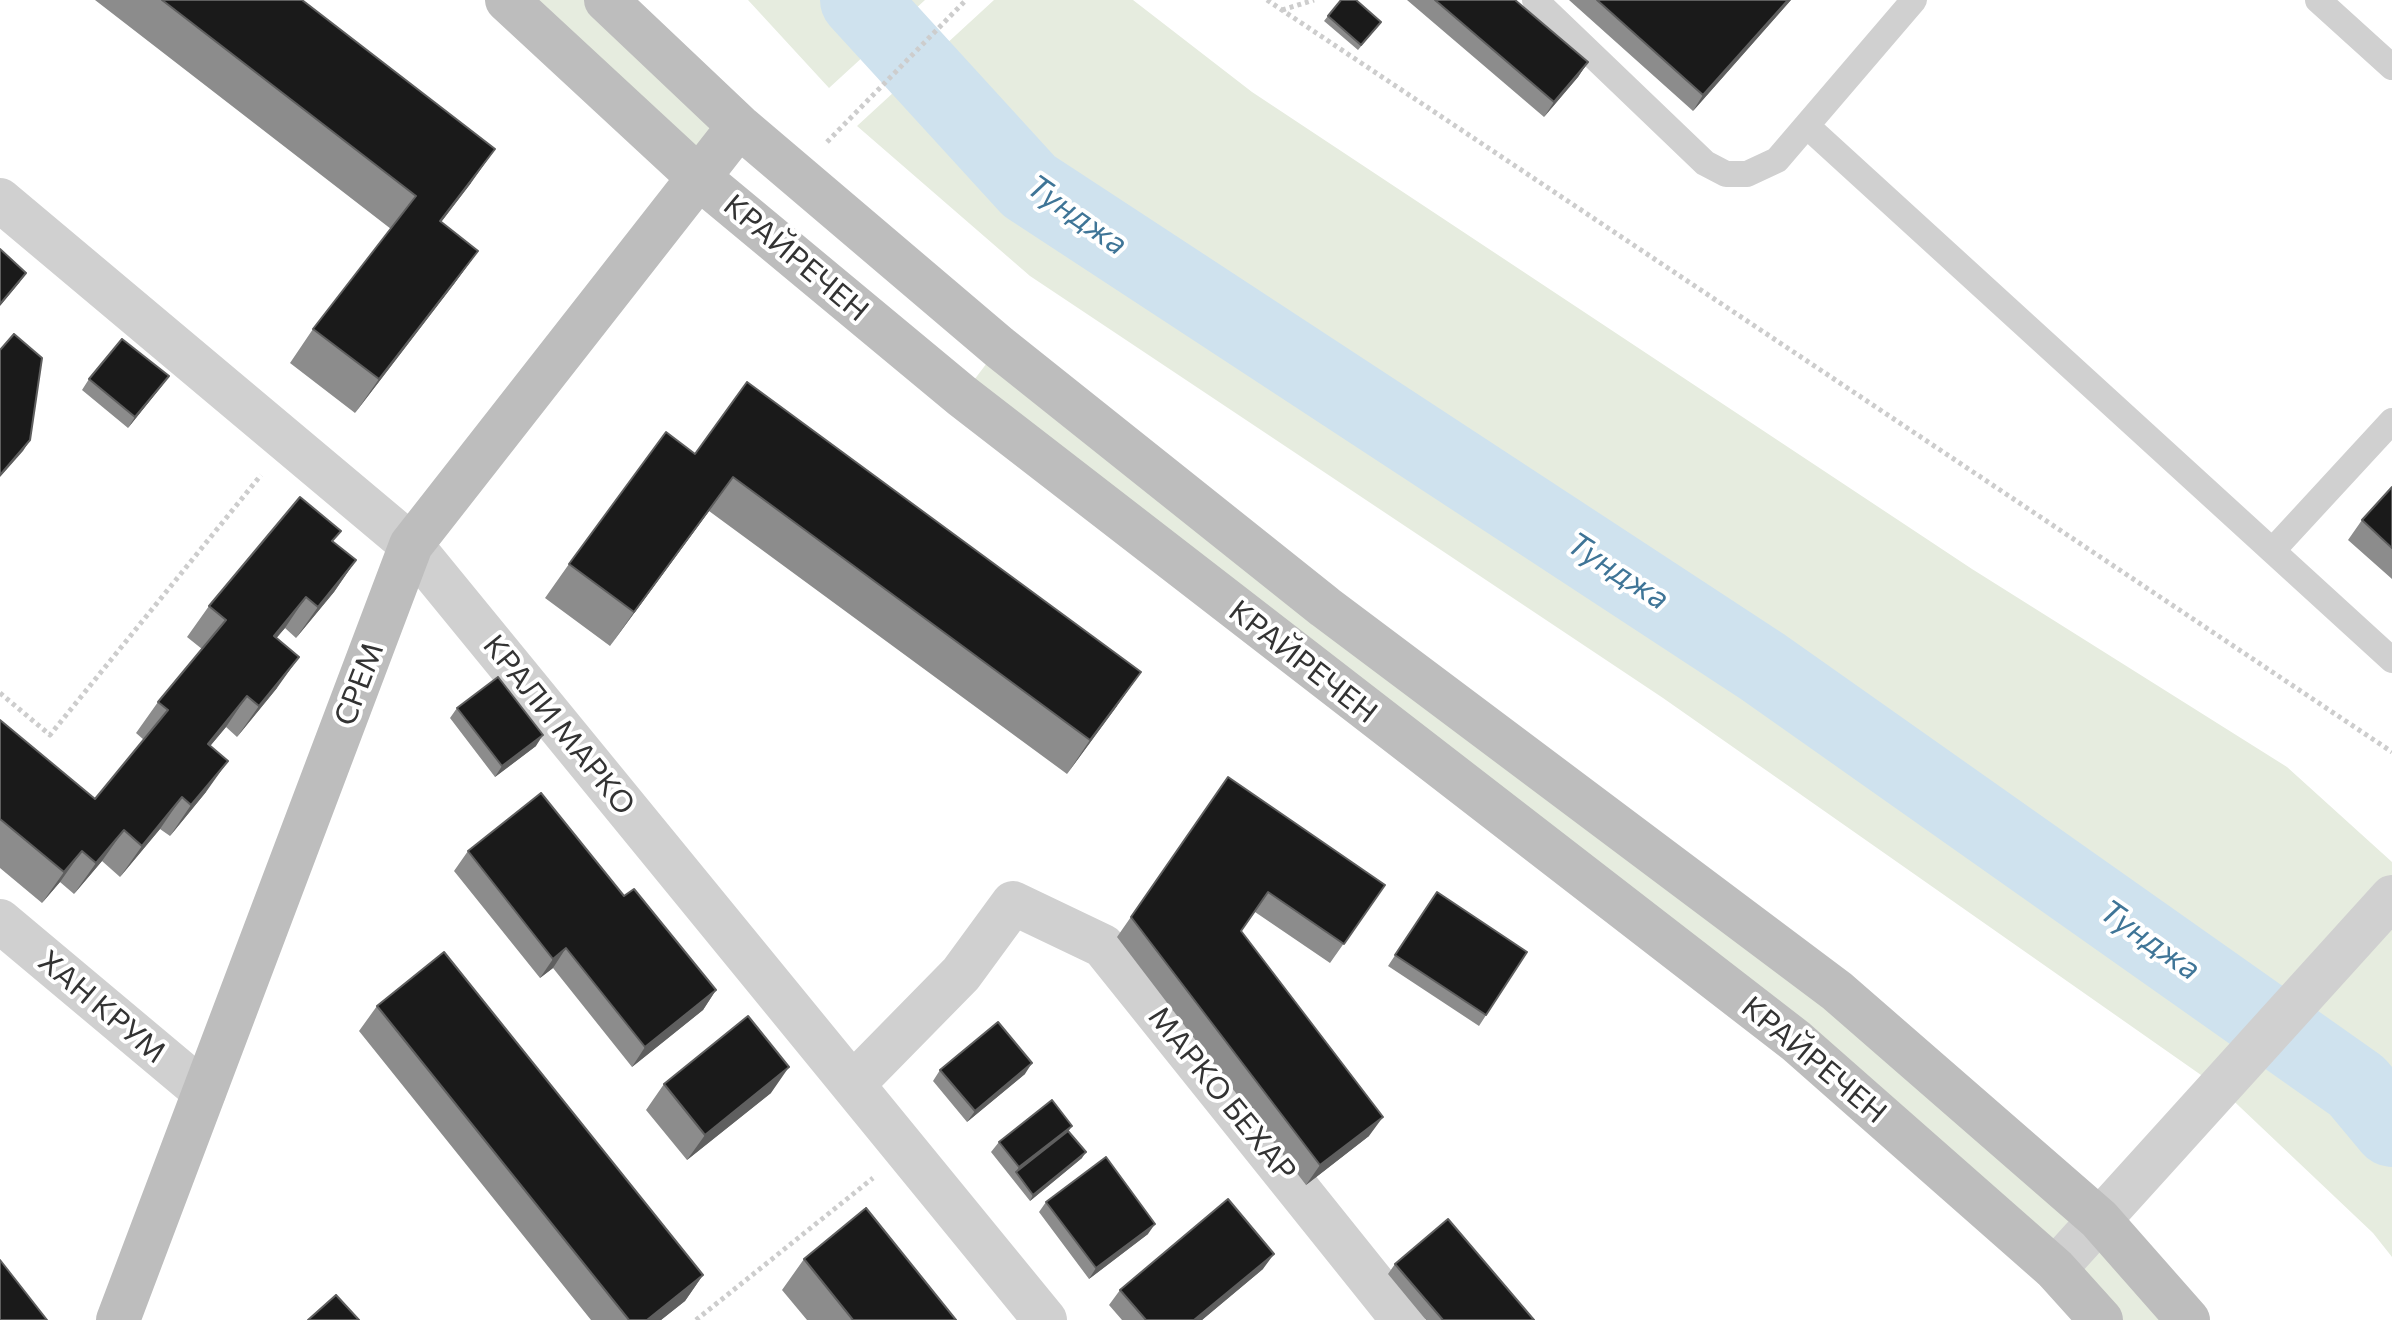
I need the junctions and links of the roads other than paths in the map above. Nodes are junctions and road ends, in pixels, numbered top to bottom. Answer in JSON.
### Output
{"nodes":[{"id":1,"x":507,"y":0,"type":"edge"},
{"id":2,"x":606,"y":0,"type":"edge"},
{"id":3,"x":1535,"y":0,"type":"edge"},
{"id":4,"x":1914,"y":0,"type":"edge"},
{"id":5,"x":2318,"y":0,"type":"edge"},
{"id":6,"x":2392,"y":67,"type":"edge"},
{"id":7,"x":739,"y":126,"type":"junction"},
{"id":8,"x":1807,"y":126,"type":"junction"},
{"id":9,"x":697,"y":176,"type":"junction"},
{"id":10,"x":0,"y":200,"type":"edge"},
{"id":11,"x":2392,"y":421,"type":"edge"},
{"id":12,"x":411,"y":545,"type":"junction"},
{"id":13,"x":2273,"y":550,"type":"junction"},
{"id":14,"x":2392,"y":660,"type":"edge"},
{"id":15,"x":2392,"y":897,"type":"edge"},
{"id":16,"x":0,"y":921,"type":"edge"},
{"id":17,"x":854,"y":1083,"type":"junction"},
{"id":18,"x":204,"y":1092,"type":"junction"},
{"id":19,"x":2099,"y":1219,"type":"junction"},
{"id":20,"x":2055,"y":1269,"type":"junction"},
{"id":21,"x":118,"y":1320,"type":"edge"},
{"id":22,"x":1045,"y":1320,"type":"edge"},
{"id":23,"x":1403,"y":1320,"type":"edge"},
{"id":24,"x":2101,"y":1320,"type":"edge"},
{"id":25,"x":2188,"y":1320,"type":"edge"}],
"edges":[{"from":1,"to":9,"type":"street","name":"КРАЙРЕЧЕН"},
{"from":2,"to":7,"type":"street","name":"КРАЙРЕЧЕН"},
{"from":3,"to":8,"type":"lane"},
{"from":4,"to":8,"type":"lane"},
{"from":5,"to":6,"type":"lane"},
{"from":7,"to":9,"type":"street","name":"СРЕМ"},
{"from":7,"to":19,"type":"street","name":"КРАЙРЕЧЕН"},
{"from":8,"to":13,"type":"lane"},
{"from":9,"to":12,"type":"street","name":"СРЕМ"},
{"from":9,"to":20,"type":"street","name":"КРАЙРЕЧЕН"},
{"from":10,"to":12,"type":"street","name":"КРАЛИ МАРКО"},
{"from":11,"to":13,"type":"lane"},
{"from":12,"to":17,"type":"street","name":"КРАЛИ МАРКО"},
{"from":12,"to":18,"type":"street","name":"СРЕМ"},
{"from":13,"to":14,"type":"lane"},
{"from":15,"to":19,"type":"street"},
{"from":16,"to":18,"type":"street","name":"ХАН КРУМ"},
{"from":17,"to":22,"type":"street","name":"КРАЛИ МАРКО"},
{"from":17,"to":23,"type":"street","name":"МАРКО БЕХАР"},
{"from":18,"to":21,"type":"street","name":"СРЕМ"},
{"from":19,"to":20,"type":"street"},
{"from":19,"to":25,"type":"street","name":"КРАЙРЕЧЕН"},
{"from":20,"to":24,"type":"street","name":"КРАЙРЕЧЕН"}]}
